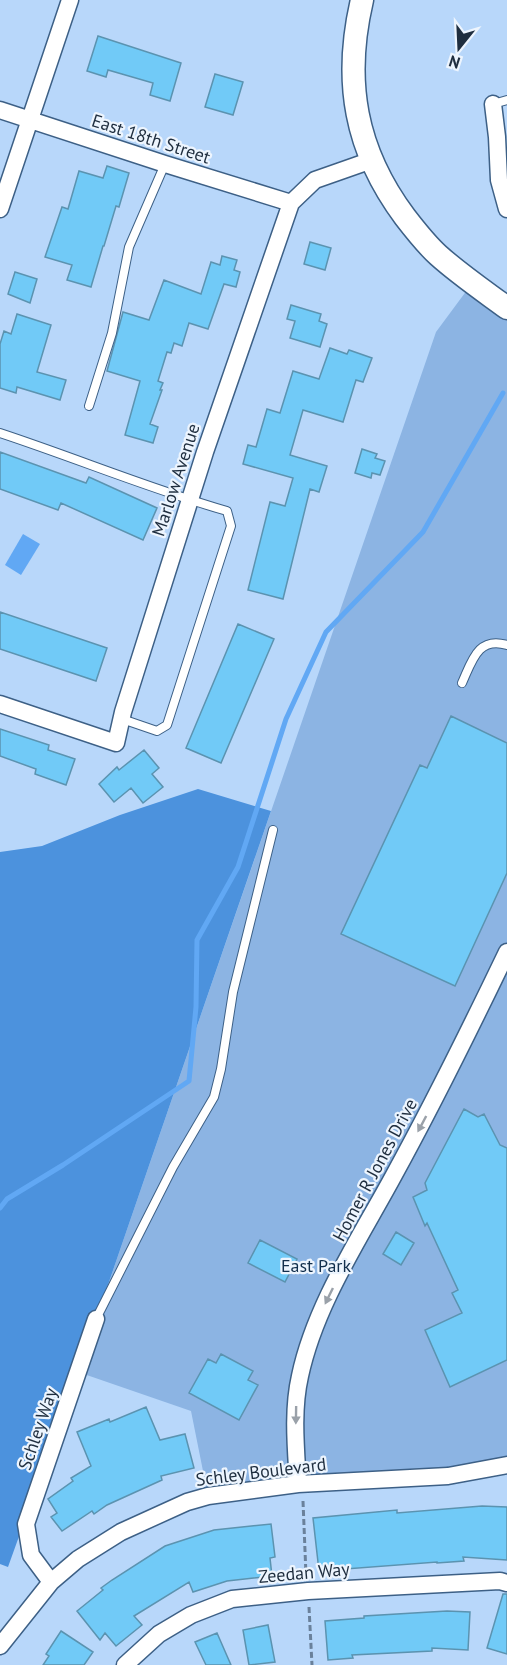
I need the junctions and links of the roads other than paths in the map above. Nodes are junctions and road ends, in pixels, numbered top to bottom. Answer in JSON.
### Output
{"nodes":[{"id":1,"x":70,"y":0,"type":"edge"},
{"id":2,"x":362,"y":0,"type":"edge"},
{"id":3,"x":500,"y":102,"type":"edge"},
{"id":4,"x":0,"y":110,"type":"edge"},
{"id":5,"x":29,"y":120,"type":"junction"},
{"id":6,"x":372,"y":160,"type":"junction"},
{"id":7,"x":165,"y":164,"type":"junction"},
{"id":8,"x":291,"y":203,"type":"junction"},
{"id":9,"x":507,"y":208,"type":"edge"},
{"id":10,"x":0,"y":209,"type":"edge"},
{"id":11,"x":507,"y":308,"type":"edge"},
{"id":12,"x":89,"y":406,"type":"dead end"},
{"id":13,"x":0,"y":433,"type":"edge"},
{"id":14,"x":190,"y":500,"type":"junction"},
{"id":15,"x":507,"y":645,"type":"edge"},
{"id":16,"x":462,"y":682,"type":"dead end"},
{"id":17,"x":0,"y":704,"type":"edge"},
{"id":18,"x":122,"y":719,"type":"junction"},
{"id":19,"x":273,"y":830,"type":"dead end"},
{"id":20,"x":507,"y":952,"type":"edge"},
{"id":21,"x":96,"y":1319,"type":"joint"},
{"id":22,"x":507,"y":1465,"type":"edge"},
{"id":23,"x":300,"y":1484,"type":"junction"},
{"id":24,"x":51,"y":1581,"type":"junction"},
{"id":25,"x":507,"y":1583,"type":"edge"},
{"id":26,"x":0,"y":1646,"type":"edge"},
{"id":27,"x":125,"y":1665,"type":"edge"}],
"edges":[{"from":1,"to":5,"type":"street"},
{"from":2,"to":6,"type":"main road"},
{"from":3,"to":9,"type":"street"},
{"from":4,"to":5,"type":"street","name":"East 18th Street"},
{"from":5,"to":7,"type":"street","name":"East 18th Street"},
{"from":5,"to":10,"type":"street"},
{"from":6,"to":8,"type":"street","name":"Marlow Avenue"},
{"from":6,"to":11,"type":"main road"},
{"from":7,"to":8,"type":"street","name":"East 18th Street"},
{"from":7,"to":12,"type":"lane"},
{"from":8,"to":14,"type":"street","name":"Marlow Avenue"},
{"from":13,"to":14,"type":"lane"},
{"from":14,"to":18,"type":"street","name":"Marlow Avenue"},
{"from":14,"to":18,"type":"lane"},
{"from":15,"to":16,"type":"lane"},
{"from":17,"to":18,"type":"street","name":"Marlow Avenue"},
{"from":19,"to":21,"type":"lane"},
{"from":20,"to":23,"type":"street","name":"Homer R Jones Drive","one_way":true},
{"from":21,"to":24,"type":"street","name":"Schley Way"},
{"from":22,"to":23,"type":"street","name":"Schley Boulevard"},
{"from":23,"to":24,"type":"street","name":"Schley Boulevard"},
{"from":24,"to":26,"type":"street","name":"Schley Boulevard"},
{"from":25,"to":27,"type":"street","name":"Zeedan Way"}]}
